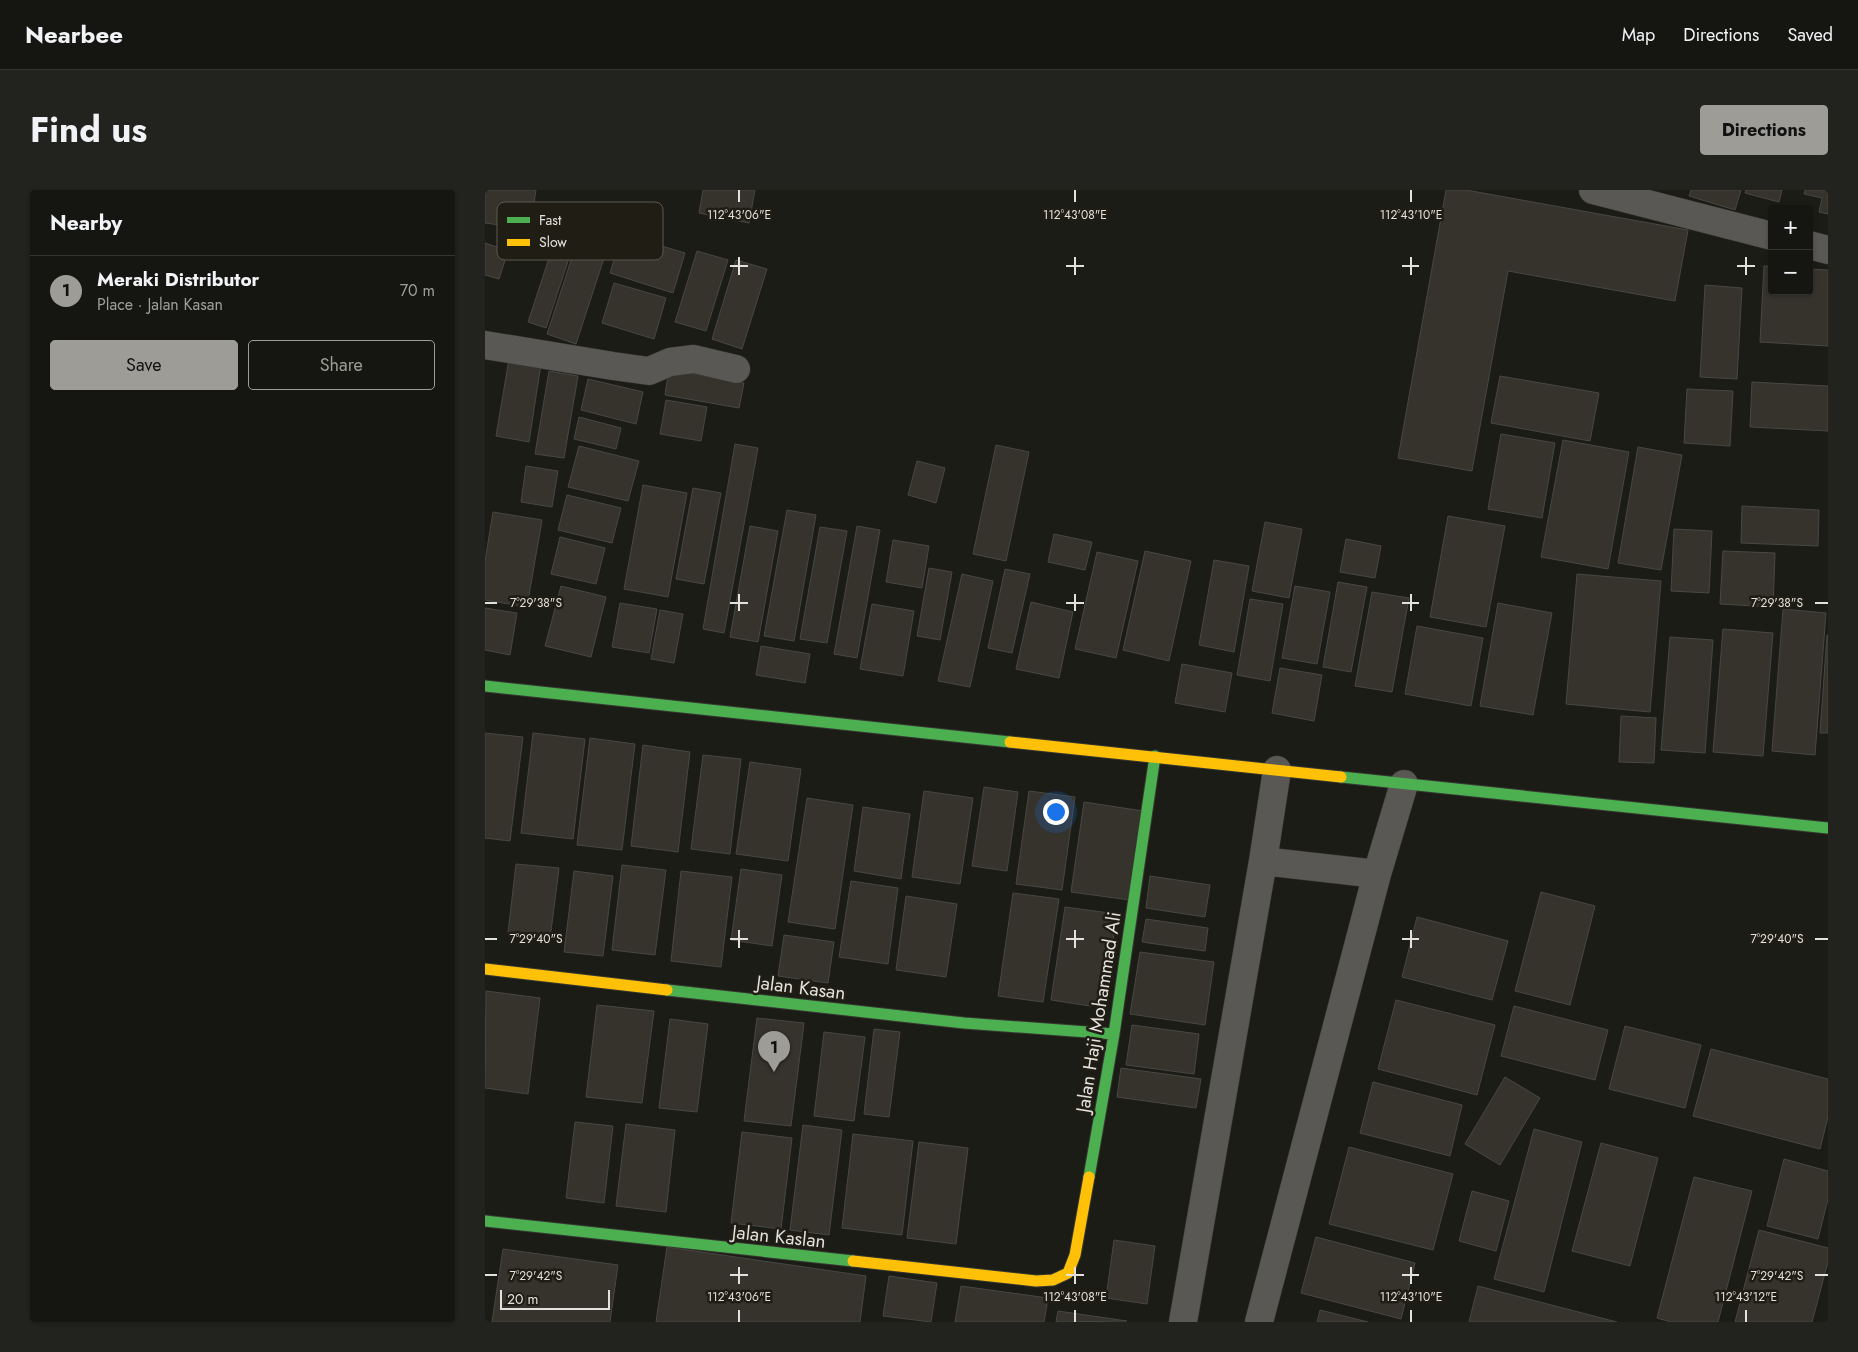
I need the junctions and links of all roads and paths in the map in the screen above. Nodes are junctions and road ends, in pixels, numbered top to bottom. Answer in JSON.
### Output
{"nodes":[{"id":1,"x":1593,"y":190,"type":"edge"},
{"id":2,"x":1768,"y":235,"type":"edge"},
{"id":3,"x":1813,"y":246,"type":"edge"},
{"id":4,"x":1828,"y":250,"type":"edge"},
{"id":5,"x":485,"y":345,"type":"edge"},
{"id":6,"x":736,"y":369,"type":"dead end"},
{"id":7,"x":485,"y":686,"type":"edge"},
{"id":8,"x":1155,"y":756,"type":"junction"},
{"id":9,"x":1277,"y":770,"type":"junction"},
{"id":10,"x":1404,"y":784,"type":"junction"},
{"id":11,"x":1828,"y":828,"type":"edge"},
{"id":12,"x":1263,"y":861,"type":"junction"},
{"id":13,"x":1377,"y":874,"type":"junction"},
{"id":14,"x":485,"y":969,"type":"edge"},
{"id":15,"x":1113,"y":1034,"type":"junction"},
{"id":16,"x":485,"y":1221,"type":"edge"},
{"id":17,"x":1068,"y":1273,"type":"joint"},
{"id":18,"x":1183,"y":1322,"type":"edge"},
{"id":19,"x":1259,"y":1322,"type":"edge"}],
"edges":[{"from":1,"to":2,"type":"street"},
{"from":3,"to":4,"type":"street"},
{"from":5,"to":6,"type":"street"},
{"from":7,"to":8,"type":"street"},
{"from":8,"to":9,"type":"street"},
{"from":8,"to":15,"type":"street","name":"Jalan Haji Mohammad Ali"},
{"from":9,"to":10,"type":"street"},
{"from":9,"to":12,"type":"street"},
{"from":10,"to":11,"type":"street"},
{"from":10,"to":13,"type":"street"},
{"from":12,"to":13,"type":"street"},
{"from":12,"to":18,"type":"street"},
{"from":13,"to":19,"type":"street"},
{"from":14,"to":15,"type":"street","name":"Jalan Kasan"},
{"from":15,"to":17,"type":"street","name":"Jalan Haji Mohammad Ali"},
{"from":16,"to":17,"type":"street","name":"Jalan Kaslan"}]}
